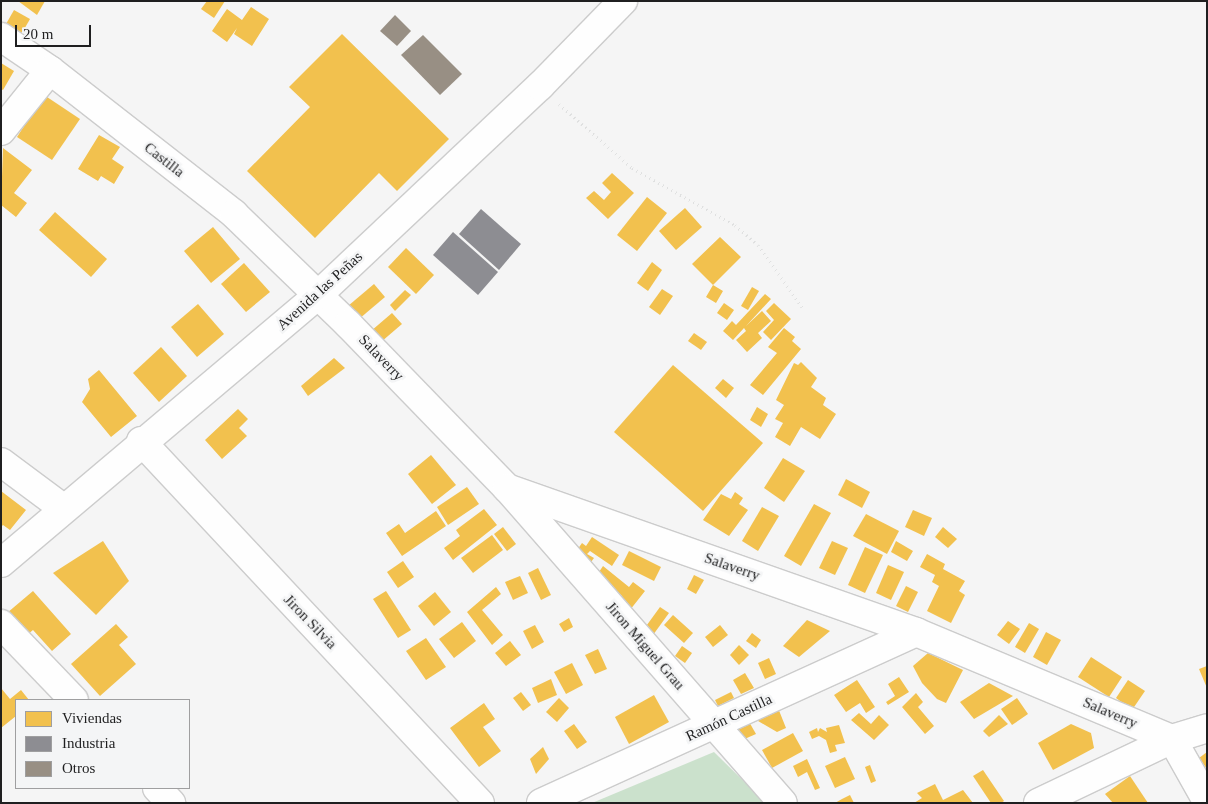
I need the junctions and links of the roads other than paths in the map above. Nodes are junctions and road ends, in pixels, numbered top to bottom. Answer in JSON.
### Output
{"nodes":[{"id":1,"x":623,"y":1,"type":"edge"},
{"id":2,"x":1,"y":38,"type":"edge"},
{"id":3,"x":50,"y":70,"type":"junction"},
{"id":4,"x":1,"y":130,"type":"edge"},
{"id":5,"x":318,"y":295,"type":"junction"},
{"id":6,"x":142,"y":441,"type":"junction"},
{"id":7,"x":1,"y":462,"type":"edge"},
{"id":8,"x":507,"y":488,"type":"junction"},
{"id":9,"x":63,"y":508,"type":"junction"},
{"id":10,"x":1,"y":563,"type":"edge"},
{"id":11,"x":1,"y":624,"type":"edge"},
{"id":12,"x":916,"y":632,"type":"junction"},
{"id":13,"x":73,"y":699,"type":"edge"},
{"id":14,"x":714,"y":726,"type":"junction"},
{"id":15,"x":1207,"y":728,"type":"edge"},
{"id":16,"x":1172,"y":739,"type":"junction"},
{"id":17,"x":158,"y":789,"type":"edge"},
{"id":18,"x":1207,"y":801,"type":"edge"},
{"id":19,"x":171,"y":803,"type":"edge"},
{"id":20,"x":480,"y":803,"type":"edge"},
{"id":21,"x":541,"y":803,"type":"edge"},
{"id":22,"x":783,"y":803,"type":"edge"},
{"id":23,"x":1038,"y":803,"type":"edge"}],
"edges":[{"from":1,"to":5,"type":"street","name":"Avenida las Peñas"},
{"from":2,"to":3,"type":"street","name":"Castilla"},
{"from":3,"to":4,"type":"street"},
{"from":3,"to":5,"type":"street","name":"Castilla"},
{"from":5,"to":6,"type":"street","name":"Avenida las Peñas"},
{"from":5,"to":8,"type":"street","name":"Salaverry"},
{"from":6,"to":9,"type":"street","name":"Avenida las Peñas"},
{"from":6,"to":20,"type":"street","name":"Jiron Silvia"},
{"from":7,"to":9,"type":"street"},
{"from":8,"to":12,"type":"street","name":"Salaverry"},
{"from":8,"to":14,"type":"street","name":"Jiron Miguel Grau"},
{"from":9,"to":10,"type":"street","name":"Avenida las Peñas"},
{"from":11,"to":13,"type":"street"},
{"from":12,"to":14,"type":"street","name":"Ramón Castilla"},
{"from":12,"to":16,"type":"street","name":"Salaverry"},
{"from":14,"to":21,"type":"street","name":"Ramón Castilla"},
{"from":14,"to":22,"type":"street","name":"Jiron Miguel Grau"},
{"from":15,"to":16,"type":"street"},
{"from":16,"to":18,"type":"street"},
{"from":16,"to":23,"type":"street"},
{"from":17,"to":19,"type":"street"}]}
